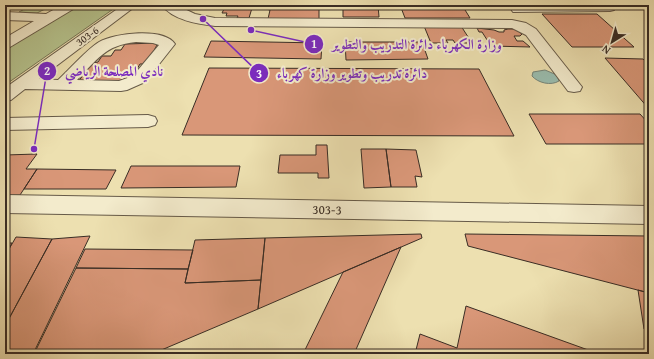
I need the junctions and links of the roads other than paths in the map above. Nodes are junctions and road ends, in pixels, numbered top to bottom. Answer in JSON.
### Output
{"nodes":[{"id":1,"x":70,"y":5,"type":"edge"},
{"id":2,"x":131,"y":5,"type":"edge"},
{"id":3,"x":168,"y":5,"type":"edge"},
{"id":4,"x":515,"y":7,"type":"edge"},
{"id":5,"x":610,"y":7,"type":"dead end"},
{"id":6,"x":6,"y":9,"type":"edge"},
{"id":7,"x":48,"y":18,"type":"junction"},
{"id":8,"x":36,"y":26,"type":"junction"},
{"id":9,"x":528,"y":29,"type":"junction"},
{"id":10,"x":5,"y":33,"type":"edge"},
{"id":11,"x":5,"y":44,"type":"edge"},
{"id":12,"x":21,"y":84,"type":"junction"},
{"id":13,"x":62,"y":85,"type":"junction"},
{"id":14,"x":574,"y":87,"type":"dead end"},
{"id":15,"x":5,"y":96,"type":"edge"},
{"id":16,"x":148,"y":121,"type":"dead end"},
{"id":17,"x":5,"y":124,"type":"edge"},
{"id":18,"x":5,"y":204,"type":"edge"},
{"id":19,"x":649,"y":215,"type":"edge"}],
"edges":[{"from":1,"to":7,"type":"street"},
{"from":2,"to":12,"type":"street","name":"303-6"},
{"from":3,"to":9,"type":"street"},
{"from":4,"to":5,"type":"street"},
{"from":4,"to":9,"type":"street"},
{"from":6,"to":7,"type":"street"},
{"from":7,"to":8,"type":"street"},
{"from":8,"to":10,"type":"street"},
{"from":8,"to":11,"type":"street"},
{"from":9,"to":14,"type":"street"},
{"from":12,"to":13,"type":"street"},
{"from":12,"to":15,"type":"street","name":"303-6"},
{"from":13,"to":13,"type":"street"},
{"from":16,"to":17,"type":"street"},
{"from":18,"to":19,"type":"street","name":"303-3"}]}
